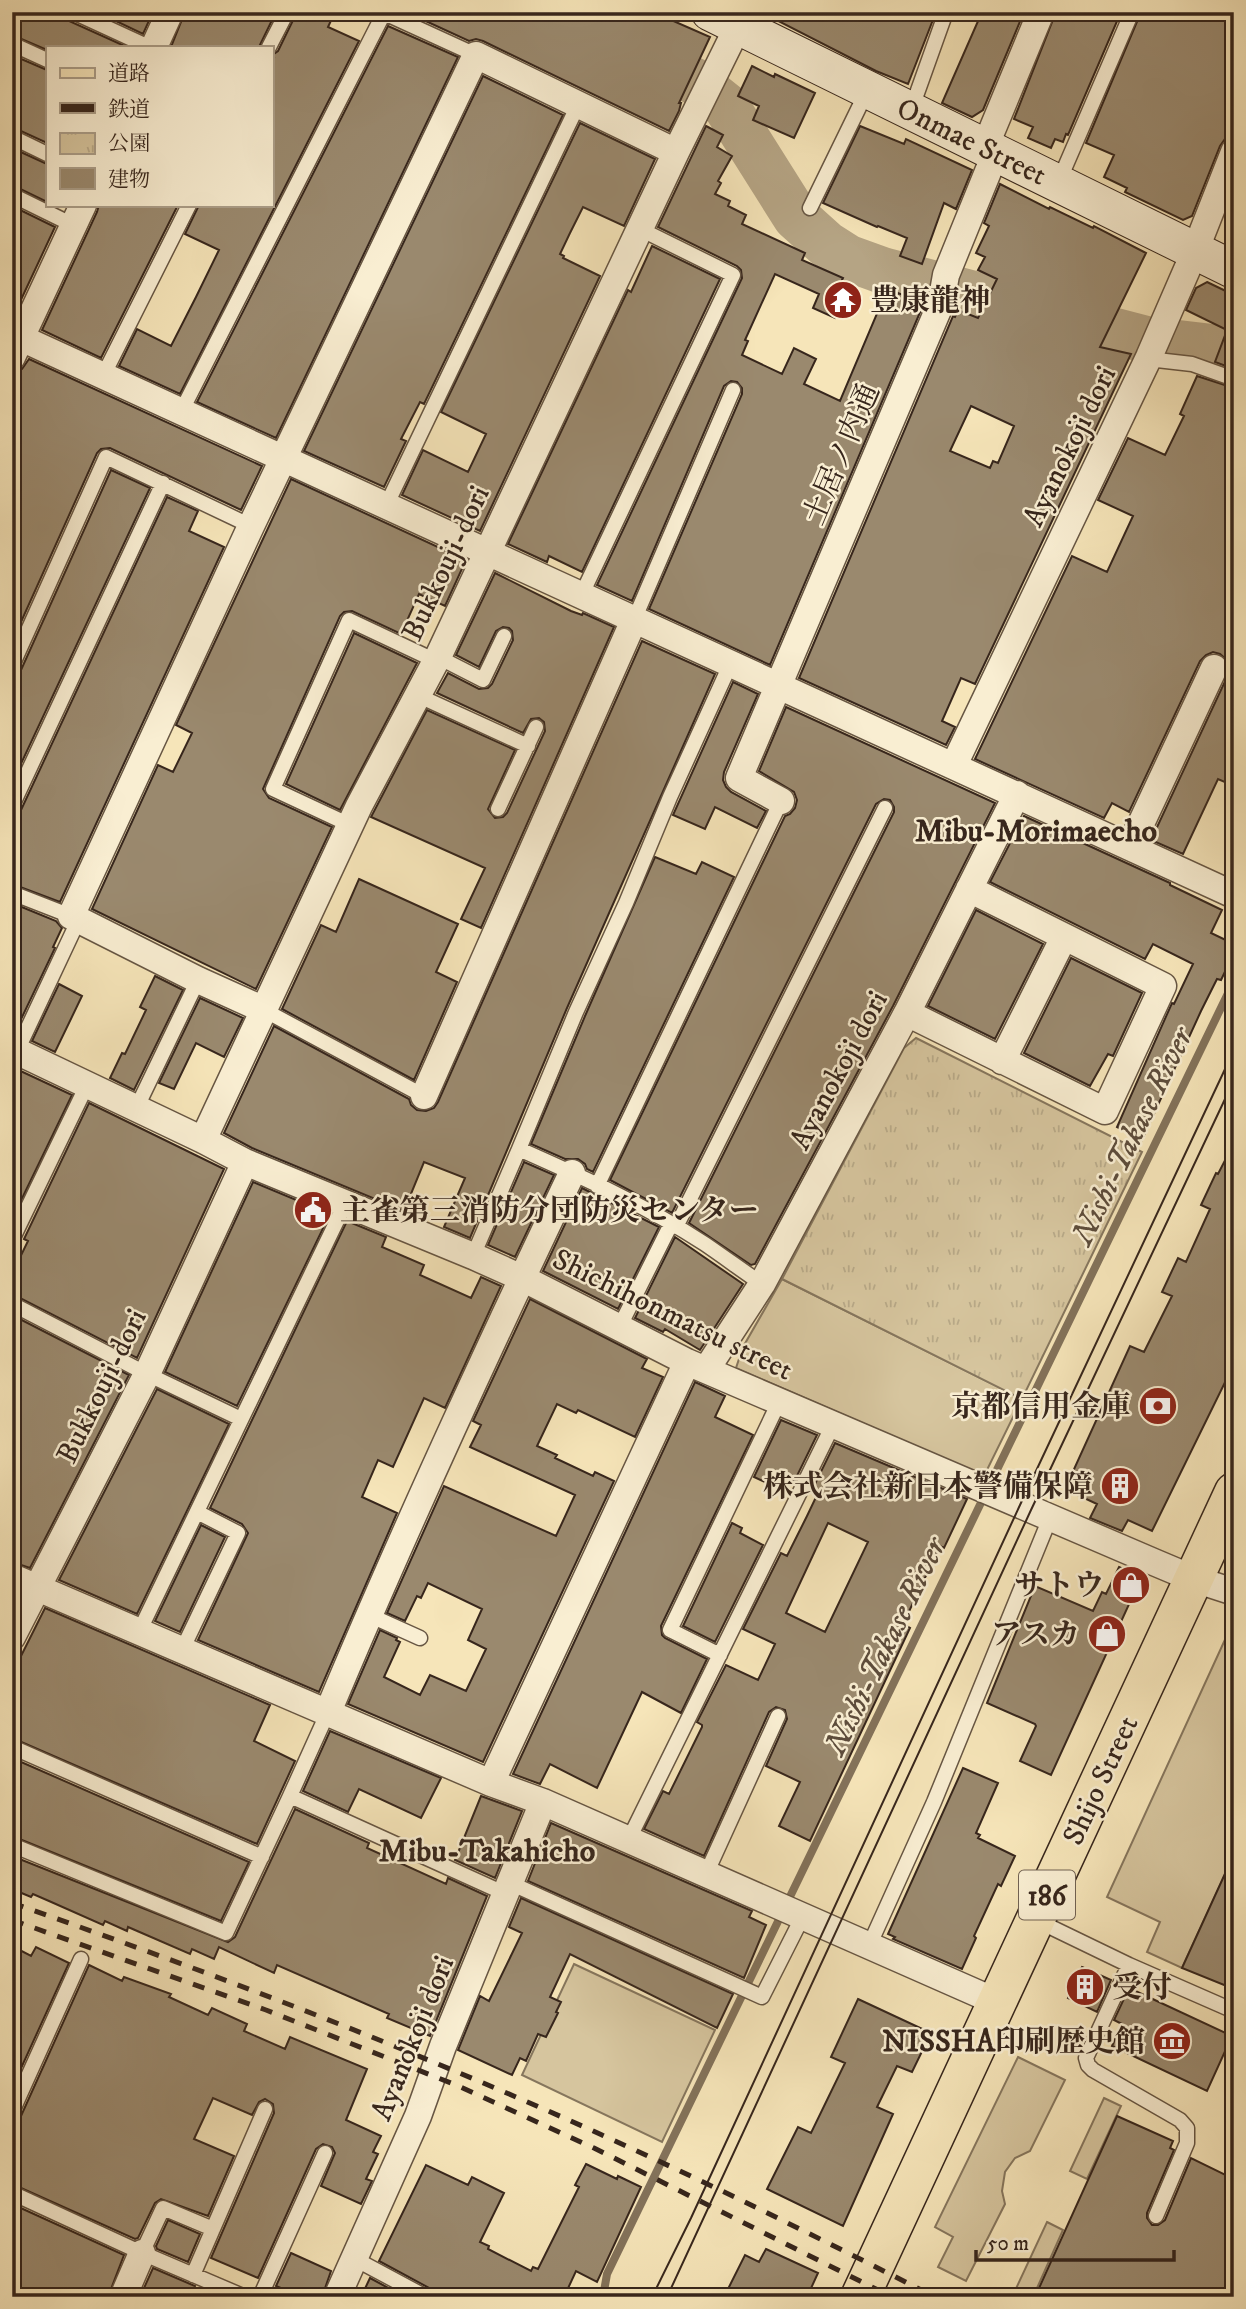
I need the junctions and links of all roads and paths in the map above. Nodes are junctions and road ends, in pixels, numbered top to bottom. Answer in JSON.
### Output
{"nodes":[{"id":1,"x":74,"y":12,"type":"edge"},
{"id":2,"x":170,"y":12,"type":"edge"},
{"id":3,"x":287,"y":12,"type":"edge"},
{"id":4,"x":946,"y":12,"type":"edge"},
{"id":5,"x":1041,"y":12,"type":"edge"},
{"id":6,"x":1132,"y":12,"type":"edge"},
{"id":7,"x":383,"y":13,"type":"edge"},
{"id":8,"x":731,"y":17,"type":"edge"},
{"id":9,"x":12,"y":44,"type":"edge"},
{"id":10,"x":150,"y":46,"type":"edge"},
{"id":11,"x":153,"y":46,"type":"edge"},
{"id":12,"x":270,"y":46,"type":"edge"},
{"id":13,"x":475,"y":55,"type":"junction"},
{"id":14,"x":46,"y":60,"type":"edge"},
{"id":15,"x":867,"y":90,"type":"junction"},
{"id":16,"x":578,"y":104,"type":"junction"},
{"id":17,"x":911,"y":111,"type":"junction"},
{"id":18,"x":12,"y":137,"type":"edge"},
{"id":19,"x":990,"y":150,"type":"junction"},
{"id":20,"x":676,"y":152,"type":"junction"},
{"id":21,"x":1234,"y":152,"type":"edge"},
{"id":22,"x":46,"y":154,"type":"edge"},
{"id":23,"x":1058,"y":183,"type":"junction"},
{"id":24,"x":12,"y":195,"type":"edge"},
{"id":25,"x":46,"y":205,"type":"edge"},
{"id":26,"x":48,"y":206,"type":"edge"},
{"id":27,"x":188,"y":206,"type":"edge"},
{"id":28,"x":810,"y":208,"type":"dead end"},
{"id":29,"x":78,"y":215,"type":"edge"},
{"id":30,"x":640,"y":229,"type":"junction"},
{"id":31,"x":1195,"y":251,"type":"junction"},
{"id":32,"x":1234,"y":270,"type":"edge"},
{"id":33,"x":17,"y":348,"type":"edge"},
{"id":34,"x":1148,"y":358,"type":"junction"},
{"id":35,"x":103,"y":376,"type":"junction"},
{"id":36,"x":1234,"y":379,"type":"edge"},
{"id":37,"x":733,"y":390,"type":"dead end"},
{"id":38,"x":181,"y":412,"type":"junction"},
{"id":39,"x":284,"y":459,"type":"junction"},
{"id":40,"x":163,"y":484,"type":"junction"},
{"id":41,"x":386,"y":506,"type":"junction"},
{"id":42,"x":251,"y":526,"type":"junction"},
{"id":43,"x":487,"y":553,"type":"junction"},
{"id":44,"x":581,"y":596,"type":"junction"},
{"id":45,"x":634,"y":620,"type":"junction"},
{"id":46,"x":504,"y":636,"type":"dead end"},
{"id":47,"x":437,"y":659,"type":"junction"},
{"id":48,"x":730,"y":665,"type":"junction"},
{"id":49,"x":12,"y":666,"type":"edge"},
{"id":50,"x":1214,"y":668,"type":"dead end"},
{"id":51,"x":778,"y":687,"type":"junction"},
{"id":52,"x":419,"y":696,"type":"junction"},
{"id":53,"x":536,"y":727,"type":"dead end"},
{"id":54,"x":528,"y":746,"type":"junction"},
{"id":55,"x":954,"y":765,"type":"junction"},
{"id":56,"x":1017,"y":794,"type":"junction"},
{"id":57,"x":781,"y":801,"type":"joint"},
{"id":58,"x":12,"y":806,"type":"edge"},
{"id":59,"x":885,"y":808,"type":"dead end"},
{"id":60,"x":498,"y":809,"type":"dead end"},
{"id":61,"x":350,"y":825,"type":"junction"},
{"id":62,"x":1130,"y":847,"type":"junction"},
{"id":63,"x":969,"y":890,"type":"junction"},
{"id":64,"x":12,"y":893,"type":"edge"},
{"id":65,"x":1234,"y":895,"type":"edge"},
{"id":66,"x":74,"y":919,"type":"junction"},
{"id":67,"x":1064,"y":937,"type":"junction"},
{"id":68,"x":198,"y":980,"type":"junction"},
{"id":69,"x":262,"y":1009,"type":"junction"},
{"id":70,"x":907,"y":1013,"type":"junction"},
{"id":71,"x":15,"y":1050,"type":"edge"},
{"id":72,"x":1002,"y":1060,"type":"junction"},
{"id":73,"x":87,"y":1085,"type":"junction"},
{"id":74,"x":424,"y":1096,"type":"joint"},
{"id":75,"x":136,"y":1109,"type":"junction"},
{"id":76,"x":203,"y":1140,"type":"junction"},
{"id":77,"x":519,"y":1149,"type":"junction"},
{"id":78,"x":245,"y":1162,"type":"junction"},
{"id":79,"x":572,"y":1173,"type":"junction"},
{"id":80,"x":597,"y":1185,"type":"junction"},
{"id":81,"x":345,"y":1204,"type":"junction"},
{"id":82,"x":673,"y":1225,"type":"junction"},
{"id":83,"x":12,"y":1240,"type":"edge"},
{"id":84,"x":473,"y":1256,"type":"junction"},
{"id":85,"x":522,"y":1278,"type":"junction"},
{"id":86,"x":762,"y":1284,"type":"junction"},
{"id":87,"x":12,"y":1304,"type":"edge"},
{"id":88,"x":620,"y":1328,"type":"junction"},
{"id":89,"x":696,"y":1366,"type":"junction"},
{"id":90,"x":147,"y":1374,"type":"junction"},
{"id":91,"x":779,"y":1402,"type":"junction"},
{"id":92,"x":241,"y":1419,"type":"junction"},
{"id":93,"x":833,"y":1425,"type":"junction"},
{"id":94,"x":1234,"y":1492,"type":"edge"},
{"id":95,"x":197,"y":1512,"type":"junction"},
{"id":96,"x":1050,"y":1518,"type":"junction"},
{"id":97,"x":1194,"y":1579,"type":"junction"},
{"id":98,"x":24,"y":1582,"type":"edge"},
{"id":99,"x":1234,"y":1592,"type":"edge"},
{"id":100,"x":369,"y":1615,"type":"junction"},
{"id":101,"x":139,"y":1632,"type":"junction"},
{"id":102,"x":12,"y":1637,"type":"edge"},
{"id":103,"x":420,"y":1637,"type":"dead end"},
{"id":104,"x":182,"y":1650,"type":"junction"},
{"id":105,"x":720,"y":1655,"type":"junction"},
{"id":106,"x":328,"y":1712,"type":"junction"},
{"id":107,"x":778,"y":1716,"type":"dead end"},
{"id":108,"x":12,"y":1746,"type":"edge"},
{"id":109,"x":491,"y":1783,"type":"junction"},
{"id":110,"x":290,"y":1796,"type":"junction"},
{"id":111,"x":543,"y":1802,"type":"junction"},
{"id":112,"x":629,"y":1839,"type":"junction"},
{"id":113,"x":12,"y":1844,"type":"edge"},
{"id":114,"x":262,"y":1857,"type":"junction"},
{"id":115,"x":706,"y":1874,"type":"junction"},
{"id":116,"x":508,"y":1888,"type":"junction"},
{"id":117,"x":803,"y":1916,"type":"junction"},
{"id":118,"x":1035,"y":1920,"type":"junction"},
{"id":119,"x":869,"y":1946,"type":"junction"},
{"id":120,"x":81,"y":1959,"type":"dead end"},
{"id":121,"x":1129,"y":1965,"type":"junction"},
{"id":122,"x":997,"y":2002,"type":"junction"},
{"id":123,"x":1234,"y":2011,"type":"edge"},
{"id":124,"x":265,"y":2109,"type":"dead end"},
{"id":125,"x":12,"y":2112,"type":"edge"},
{"id":126,"x":325,"y":2153,"type":"dead end"},
{"id":127,"x":12,"y":2193,"type":"edge"},
{"id":128,"x":1156,"y":2216,"type":"dead end"},
{"id":129,"x":213,"y":2229,"type":"junction"},
{"id":130,"x":142,"y":2253,"type":"junction"},
{"id":131,"x":355,"y":2259,"type":"junction"},
{"id":132,"x":192,"y":2275,"type":"junction"},
{"id":133,"x":122,"y":2297,"type":"edge"},
{"id":134,"x":246,"y":2297,"type":"edge"},
{"id":135,"x":260,"y":2297,"type":"edge"},
{"id":136,"x":337,"y":2297,"type":"edge"},
{"id":137,"x":426,"y":2297,"type":"edge"},
{"id":138,"x":860,"y":2297,"type":"edge"}],
"edges":[{"from":1,"to":10,"type":"lane"},
{"from":2,"to":11,"type":"street"},
{"from":3,"to":12,"type":"lane"},
{"from":4,"to":17,"type":"lane"},
{"from":5,"to":19,"type":"street","name":"土居ノ内通"},
{"from":6,"to":23,"type":"lane"},
{"from":7,"to":13,"type":"lane"},
{"from":7,"to":38,"type":"lane"},
{"from":8,"to":15,"type":"street","name":"Onmae Street"},
{"from":8,"to":20,"type":"street","name":"Bukkouji-dori"},
{"from":9,"to":14,"type":"lane"},
{"from":13,"to":16,"type":"street"},
{"from":13,"to":39,"type":"street"},
{"from":15,"to":17,"type":"street","name":"Onmae Street"},
{"from":15,"to":28,"type":"lane"},
{"from":16,"to":20,"type":"street"},
{"from":16,"to":41,"type":"lane"},
{"from":17,"to":19,"type":"street","name":"Onmae Street"},
{"from":18,"to":22,"type":"lane"},
{"from":19,"to":23,"type":"street","name":"Onmae Street"},
{"from":19,"to":51,"type":"street","name":"土居ノ内通"},
{"from":20,"to":30,"type":"street","name":"Bukkouji-dori"},
{"from":21,"to":31,"type":"street","name":"Ayanokoji dori"},
{"from":23,"to":31,"type":"street","name":"Onmae Street"},
{"from":24,"to":25,"type":"lane"},
{"from":26,"to":29,"type":"lane"},
{"from":27,"to":35,"type":"lane"},
{"from":29,"to":33,"type":"street"},
{"from":30,"to":43,"type":"street","name":"Bukkouji-dori"},
{"from":30,"to":44,"type":"lane"},
{"from":31,"to":32,"type":"street","name":"Onmae Street"},
{"from":31,"to":34,"type":"street","name":"Ayanokoji dori"},
{"from":33,"to":35,"type":"street"},
{"from":34,"to":36,"type":"lane"},
{"from":34,"to":55,"type":"street","name":"Ayanokoji dori"},
{"from":35,"to":38,"type":"street"},
{"from":37,"to":45,"type":"lane"},
{"from":38,"to":39,"type":"street"},
{"from":39,"to":41,"type":"street"},
{"from":39,"to":42,"type":"street"},
{"from":40,"to":42,"type":"lane"},
{"from":40,"to":49,"type":"lane"},
{"from":40,"to":58,"type":"lane"},
{"from":41,"to":43,"type":"street"},
{"from":42,"to":66,"type":"street"},
{"from":43,"to":44,"type":"street"},
{"from":43,"to":47,"type":"street","name":"Bukkouji-dori"},
{"from":44,"to":45,"type":"street"},
{"from":45,"to":48,"type":"street"},
{"from":45,"to":74,"type":"street"},
{"from":46,"to":47,"type":"lane"},
{"from":47,"to":52,"type":"street","name":"Bukkouji-dori"},
{"from":47,"to":61,"type":"lane"},
{"from":48,"to":51,"type":"street"},
{"from":48,"to":77,"type":"lane"},
{"from":50,"to":62,"type":"street"},
{"from":51,"to":55,"type":"street"},
{"from":51,"to":57,"type":"street","name":"土居ノ内通"},
{"from":52,"to":54,"type":"lane"},
{"from":52,"to":61,"type":"street","name":"Bukkouji-dori"},
{"from":53,"to":54,"type":"lane"},
{"from":54,"to":60,"type":"lane"},
{"from":55,"to":56,"type":"street"},
{"from":56,"to":62,"type":"street"},
{"from":56,"to":63,"type":"street","name":"Ayanokoji dori"},
{"from":57,"to":80,"type":"lane"},
{"from":59,"to":82,"type":"lane"},
{"from":61,"to":69,"type":"street","name":"Bukkouji-dori"},
{"from":62,"to":65,"type":"street"},
{"from":63,"to":67,"type":"street"},
{"from":63,"to":70,"type":"street","name":"Ayanokoji dori"},
{"from":64,"to":66,"type":"lane"},
{"from":66,"to":68,"type":"street"},
{"from":66,"to":71,"type":"lane"},
{"from":67,"to":72,"type":"street"},
{"from":67,"to":72,"type":"street"},
{"from":68,"to":69,"type":"street"},
{"from":68,"to":75,"type":"lane"},
{"from":69,"to":74,"type":"lane"},
{"from":69,"to":76,"type":"street","name":"Bukkouji-dori"},
{"from":70,"to":72,"type":"street"},
{"from":70,"to":86,"type":"street","name":"Ayanokoji dori"},
{"from":71,"to":73,"type":"street","name":"Shichihonmatsu street"},
{"from":73,"to":75,"type":"street","name":"Shichihonmatsu street"},
{"from":73,"to":83,"type":"lane"},
{"from":75,"to":76,"type":"street","name":"Shichihonmatsu street"},
{"from":76,"to":78,"type":"street","name":"Shichihonmatsu street"},
{"from":77,"to":79,"type":"lane"},
{"from":77,"to":84,"type":"lane"},
{"from":78,"to":81,"type":"street","name":"Shichihonmatsu street"},
{"from":78,"to":90,"type":"street","name":"Bukkouji-dori"},
{"from":79,"to":80,"type":"lane"},
{"from":79,"to":85,"type":"street"},
{"from":80,"to":82,"type":"lane"},
{"from":81,"to":84,"type":"street","name":"Shichihonmatsu street"},
{"from":81,"to":92,"type":"lane"},
{"from":82,"to":86,"type":"lane"},
{"from":82,"to":88,"type":"lane"},
{"from":84,"to":85,"type":"street","name":"Shichihonmatsu street"},
{"from":85,"to":88,"type":"street","name":"Shichihonmatsu street"},
{"from":85,"to":100,"type":"street"},
{"from":86,"to":89,"type":"street","name":"Ayanokoji dori"},
{"from":87,"to":90,"type":"lane"},
{"from":88,"to":89,"type":"street","name":"Shichihonmatsu street"},
{"from":89,"to":91,"type":"street","name":"Shichihonmatsu street"},
{"from":89,"to":109,"type":"street","name":"Ayanokoji dori"},
{"from":90,"to":92,"type":"lane"},
{"from":90,"to":98,"type":"street","name":"Bukkouji-dori"},
{"from":91,"to":93,"type":"street","name":"Shichihonmatsu street"},
{"from":91,"to":105,"type":"lane"},
{"from":92,"to":95,"type":"lane"},
{"from":93,"to":96,"type":"street","name":"Shichihonmatsu street"},
{"from":93,"to":105,"type":"lane"},
{"from":94,"to":97,"type":"main road","name":"Shijo Street","number":"186"},
{"from":95,"to":101,"type":"lane"},
{"from":95,"to":104,"type":"lane"},
{"from":96,"to":97,"type":"street","name":"Shichihonmatsu street"},
{"from":96,"to":119,"type":"lane"},
{"from":97,"to":99,"type":"street","name":"Shichihonmatsu street"},
{"from":97,"to":118,"type":"main road","name":"Shijo Street","number":"186"},
{"from":98,"to":101,"type":"street"},
{"from":98,"to":102,"type":"street","name":"Bukkouji-dori"},
{"from":100,"to":103,"type":"lane"},
{"from":100,"to":106,"type":"street"},
{"from":101,"to":104,"type":"street"},
{"from":104,"to":106,"type":"street"},
{"from":105,"to":112,"type":"lane"},
{"from":106,"to":109,"type":"street"},
{"from":106,"to":110,"type":"lane"},
{"from":107,"to":115,"type":"lane"},
{"from":108,"to":114,"type":"lane"},
{"from":109,"to":111,"type":"street"},
{"from":110,"to":114,"type":"lane"},
{"from":110,"to":116,"type":"lane"},
{"from":111,"to":112,"type":"street"},
{"from":111,"to":116,"type":"street","name":"Ayanokoji dori"},
{"from":112,"to":115,"type":"street"},
{"from":113,"to":114,"type":"lane"},
{"from":115,"to":117,"type":"street"},
{"from":116,"to":117,"type":"lane"},
{"from":116,"to":131,"type":"street","name":"Ayanokoji dori"},
{"from":117,"to":119,"type":"street"},
{"from":118,"to":121,"type":"lane"},
{"from":118,"to":122,"type":"main road","name":"Shijo Street","number":"186"},
{"from":119,"to":122,"type":"street"},
{"from":120,"to":125,"type":"lane"},
{"from":121,"to":123,"type":"lane"},
{"from":121,"to":128,"type":"lane"},
{"from":122,"to":138,"type":"main road","name":"Shijo Street","number":"186"},
{"from":124,"to":129,"type":"lane"},
{"from":126,"to":135,"type":"lane"},
{"from":127,"to":130,"type":"lane"},
{"from":129,"to":130,"type":"lane"},
{"from":129,"to":132,"type":"lane"},
{"from":130,"to":132,"type":"lane"},
{"from":130,"to":133,"type":"street"},
{"from":131,"to":136,"type":"street","name":"Ayanokoji dori"},
{"from":131,"to":137,"type":"lane"},
{"from":132,"to":134,"type":"lane"}]}
